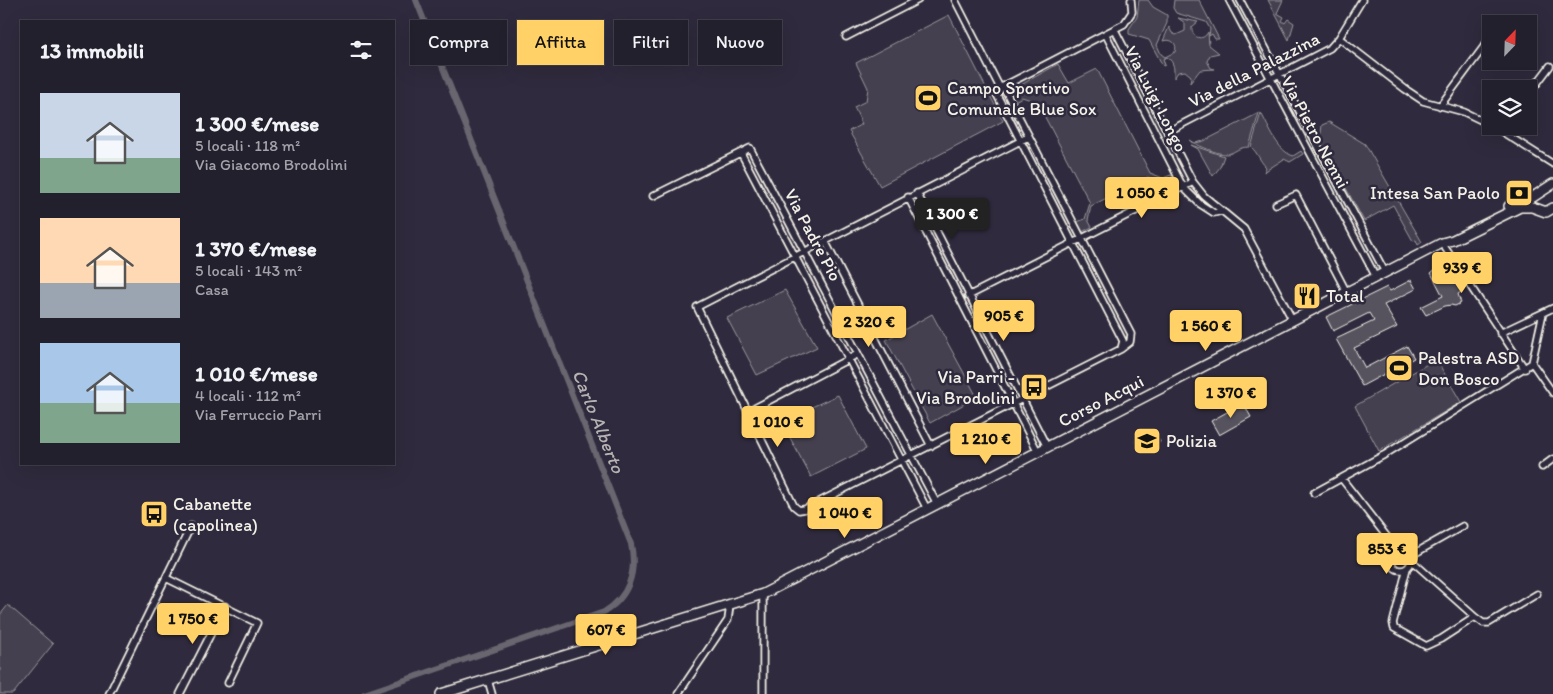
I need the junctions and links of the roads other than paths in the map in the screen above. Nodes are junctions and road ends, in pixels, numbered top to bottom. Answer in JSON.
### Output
{"nodes":[{"id":1,"x":918,"y":0,"type":"edge"},
{"id":2,"x":955,"y":0,"type":"edge"},
{"id":3,"x":1131,"y":0,"type":"edge"},
{"id":4,"x":1229,"y":0,"type":"edge"},
{"id":5,"x":1240,"y":0,"type":"edge"},
{"id":6,"x":1362,"y":0,"type":"edge"},
{"id":7,"x":1116,"y":30,"type":"junction"},
{"id":8,"x":1106,"y":35,"type":"junction"},
{"id":9,"x":846,"y":37,"type":"dead end"},
{"id":10,"x":1339,"y":38,"type":"junction"},
{"id":11,"x":1482,"y":49,"type":"edge"},
{"id":12,"x":1550,"y":66,"type":"dead end"},
{"id":13,"x":1279,"y":75,"type":"junction"},
{"id":14,"x":1270,"y":80,"type":"junction"},
{"id":15,"x":1537,"y":83,"type":"edge"},
{"id":16,"x":1001,"y":88,"type":"junction"},
{"id":17,"x":1440,"y":106,"type":"junction"},
{"id":18,"x":1482,"y":121,"type":"edge"},
{"id":19,"x":1167,"y":132,"type":"junction"},
{"id":20,"x":1513,"y":135,"type":"edge"},
{"id":21,"x":1028,"y":137,"type":"junction"},
{"id":22,"x":1019,"y":141,"type":"junction"},
{"id":23,"x":741,"y":153,"type":"junction"},
{"id":24,"x":1553,"y":164,"type":"edge"},
{"id":25,"x":1193,"y":182,"type":"junction"},
{"id":26,"x":1553,"y":184,"type":"edge"},
{"id":27,"x":1184,"y":186,"type":"junction"},
{"id":28,"x":917,"y":193,"type":"junction"},
{"id":29,"x":1545,"y":193,"type":"edge"},
{"id":30,"x":653,"y":196,"type":"dead end"},
{"id":31,"x":908,"y":197,"type":"junction"},
{"id":32,"x":1276,"y":204,"type":"dead end"},
{"id":33,"x":1538,"y":208,"type":"junction"},
{"id":34,"x":1222,"y":211,"type":"junction"},
{"id":35,"x":1551,"y":211,"type":"edge"},
{"id":36,"x":1081,"y":239,"type":"junction"},
{"id":37,"x":825,"y":241,"type":"junction"},
{"id":38,"x":1442,"y":243,"type":"junction"},
{"id":39,"x":1072,"y":244,"type":"junction"},
{"id":40,"x":805,"y":251,"type":"junction"},
{"id":41,"x":796,"y":257,"type":"junction"},
{"id":42,"x":1385,"y":272,"type":"junction"},
{"id":43,"x":1376,"y":277,"type":"junction"},
{"id":44,"x":1348,"y":292,"type":"junction"},
{"id":45,"x":968,"y":296,"type":"junction"},
{"id":46,"x":1553,"y":308,"type":"edge"},
{"id":47,"x":1543,"y":313,"type":"junction"},
{"id":48,"x":1293,"y":321,"type":"junction"},
{"id":49,"x":1500,"y":333,"type":"junction"},
{"id":50,"x":1121,"y":349,"type":"junction"},
{"id":51,"x":858,"y":354,"type":"junction"},
{"id":52,"x":849,"y":358,"type":"junction"},
{"id":53,"x":1532,"y":363,"type":"junction"},
{"id":54,"x":1525,"y":369,"type":"junction"},
{"id":55,"x":1553,"y":391,"type":"edge"},
{"id":56,"x":1022,"y":398,"type":"junction"},
{"id":57,"x":1012,"y":403,"type":"junction"},
{"id":58,"x":749,"y":411,"type":"junction"},
{"id":59,"x":932,"y":446,"type":"junction"},
{"id":60,"x":1047,"y":447,"type":"junction"},
{"id":61,"x":1038,"y":452,"type":"junction"},
{"id":62,"x":911,"y":456,"type":"junction"},
{"id":63,"x":1553,"y":459,"type":"edge"},
{"id":64,"x":902,"y":461,"type":"junction"},
{"id":65,"x":1542,"y":467,"type":"dead end"},
{"id":66,"x":1342,"y":479,"type":"junction"},
{"id":67,"x":1314,"y":493,"type":"dead end"},
{"id":68,"x":937,"y":504,"type":"junction"},
{"id":69,"x":927,"y":510,"type":"junction"},
{"id":70,"x":191,"y":526,"type":"dead end"},
{"id":71,"x":1463,"y":526,"type":"dead end"},
{"id":72,"x":1398,"y":551,"type":"junction"},
{"id":73,"x":1410,"y":558,"type":"junction"},
{"id":74,"x":1407,"y":568,"type":"junction"},
{"id":75,"x":166,"y":578,"type":"junction"},
{"id":76,"x":763,"y":594,"type":"junction"},
{"id":77,"x":1537,"y":594,"type":"dead end"},
{"id":78,"x":730,"y":605,"type":"junction"},
{"id":79,"x":224,"y":606,"type":"junction"},
{"id":80,"x":1475,"y":617,"type":"junction"},
{"id":81,"x":488,"y":680,"type":"junction"},
{"id":82,"x":228,"y":683,"type":"dead end"},
{"id":83,"x":109,"y":694,"type":"edge"},
{"id":84,"x":180,"y":694,"type":"edge"},
{"id":85,"x":441,"y":694,"type":"edge"},
{"id":86,"x":492,"y":694,"type":"edge"},
{"id":87,"x":678,"y":694,"type":"edge"},
{"id":88,"x":763,"y":694,"type":"edge"}],
"edges":[{"from":1,"to":9,"type":"street"},
{"from":2,"to":16,"type":"street"},
{"from":3,"to":7,"type":"street"},
{"from":4,"to":14,"type":"street","name":"Via Pietro Nenni"},
{"from":5,"to":13,"type":"street","name":"Via Pietro Nenni"},
{"from":6,"to":10,"type":"street","name":"Via della Palazzina"},
{"from":7,"to":8,"type":"street"},
{"from":7,"to":19,"type":"street","name":"Via Luigi Longo"},
{"from":8,"to":16,"type":"street"},
{"from":8,"to":27,"type":"street","name":"Via Luigi Longo"},
{"from":10,"to":13,"type":"street","name":"Via della Palazzina"},
{"from":10,"to":17,"type":"street"},
{"from":11,"to":17,"type":"street"},
{"from":12,"to":15,"type":"street"},
{"from":13,"to":14,"type":"street","name":"Via della Palazzina"},
{"from":13,"to":42,"type":"street","name":"Via Pietro Nenni"},
{"from":14,"to":19,"type":"street","name":"Via della Palazzina"},
{"from":14,"to":43,"type":"street","name":"Via Pietro Nenni"},
{"from":16,"to":21,"type":"street"},
{"from":16,"to":22,"type":"street"},
{"from":17,"to":18,"type":"street"},
{"from":19,"to":25,"type":"street","name":"Via Luigi Longo"},
{"from":20,"to":24,"type":"street"},
{"from":21,"to":22,"type":"street"},
{"from":21,"to":36,"type":"street"},
{"from":22,"to":28,"type":"street"},
{"from":22,"to":39,"type":"street"},
{"from":23,"to":30,"type":"street"},
{"from":23,"to":40,"type":"street","name":"Via Padre Pio"},
{"from":23,"to":41,"type":"street","name":"Via Padre Pio"},
{"from":25,"to":27,"type":"street"},
{"from":25,"to":34,"type":"street","name":"Via Luigi Longo"},
{"from":26,"to":29,"type":"street"},
{"from":27,"to":34,"type":"street","name":"Via Luigi Longo"},
{"from":27,"to":36,"type":"street"},
{"from":28,"to":31,"type":"street"},
{"from":28,"to":45,"type":"street"},
{"from":29,"to":33,"type":"street"},
{"from":29,"to":38,"type":"street"},
{"from":31,"to":37,"type":"street"},
{"from":31,"to":57,"type":"street"},
{"from":32,"to":44,"type":"street"},
{"from":33,"to":35,"type":"street"},
{"from":33,"to":38,"type":"street","name":"Corso Acqui"},
{"from":34,"to":48,"type":"street","name":"Via Luigi Longo"},
{"from":36,"to":39,"type":"street"},
{"from":36,"to":50,"type":"street"},
{"from":37,"to":40,"type":"street"},
{"from":37,"to":59,"type":"street"},
{"from":38,"to":42,"type":"street","name":"Corso Acqui"},
{"from":38,"to":49,"type":"street"},
{"from":39,"to":45,"type":"street"},
{"from":39,"to":50,"type":"street"},
{"from":40,"to":41,"type":"street"},
{"from":40,"to":51,"type":"street","name":"Via Padre Pio"},
{"from":41,"to":52,"type":"street","name":"Via Padre Pio"},
{"from":41,"to":58,"type":"street"},
{"from":42,"to":43,"type":"street","name":"Corso Acqui"},
{"from":43,"to":44,"type":"street","name":"Corso Acqui"},
{"from":44,"to":48,"type":"street","name":"Corso Acqui"},
{"from":45,"to":56,"type":"street"},
{"from":46,"to":47,"type":"street"},
{"from":47,"to":49,"type":"street"},
{"from":47,"to":53,"type":"street"},
{"from":48,"to":60,"type":"street","name":"Corso Acqui"},
{"from":49,"to":54,"type":"street"},
{"from":50,"to":56,"type":"street"},
{"from":51,"to":52,"type":"street"},
{"from":51,"to":62,"type":"street","name":"Via Padre Pio"},
{"from":52,"to":58,"type":"street"},
{"from":52,"to":64,"type":"street","name":"Via Padre Pio"},
{"from":53,"to":54,"type":"street"},
{"from":53,"to":55,"type":"street"},
{"from":54,"to":66,"type":"street"},
{"from":56,"to":57,"type":"street"},
{"from":56,"to":60,"type":"street"},
{"from":57,"to":59,"type":"street"},
{"from":57,"to":61,"type":"street"},
{"from":58,"to":64,"type":"street"},
{"from":59,"to":62,"type":"street"},
{"from":60,"to":61,"type":"street","name":"Corso Acqui"},
{"from":61,"to":68,"type":"street","name":"Corso Acqui"},
{"from":62,"to":64,"type":"street"},
{"from":62,"to":68,"type":"street","name":"Via Padre Pio"},
{"from":63,"to":65,"type":"street"},
{"from":64,"to":69,"type":"street","name":"Via Padre Pio"},
{"from":66,"to":67,"type":"street"},
{"from":66,"to":72,"type":"street"},
{"from":68,"to":69,"type":"street","name":"Corso Acqui"},
{"from":69,"to":76,"type":"street","name":"Corso Acqui"},
{"from":70,"to":75,"type":"street"},
{"from":71,"to":73,"type":"street"},
{"from":72,"to":73,"type":"street"},
{"from":72,"to":74,"type":"street"},
{"from":73,"to":74,"type":"street"},
{"from":73,"to":80,"type":"street"},
{"from":74,"to":80,"type":"street"},
{"from":75,"to":79,"type":"street"},
{"from":75,"to":83,"type":"street"},
{"from":76,"to":78,"type":"street","name":"Corso Acqui"},
{"from":76,"to":88,"type":"street"},
{"from":77,"to":80,"type":"street"},
{"from":78,"to":81,"type":"street","name":"Corso Acqui"},
{"from":78,"to":87,"type":"street"},
{"from":79,"to":82,"type":"street"},
{"from":79,"to":84,"type":"street"},
{"from":81,"to":85,"type":"street","name":"Corso Acqui"},
{"from":81,"to":86,"type":"street"}]}
